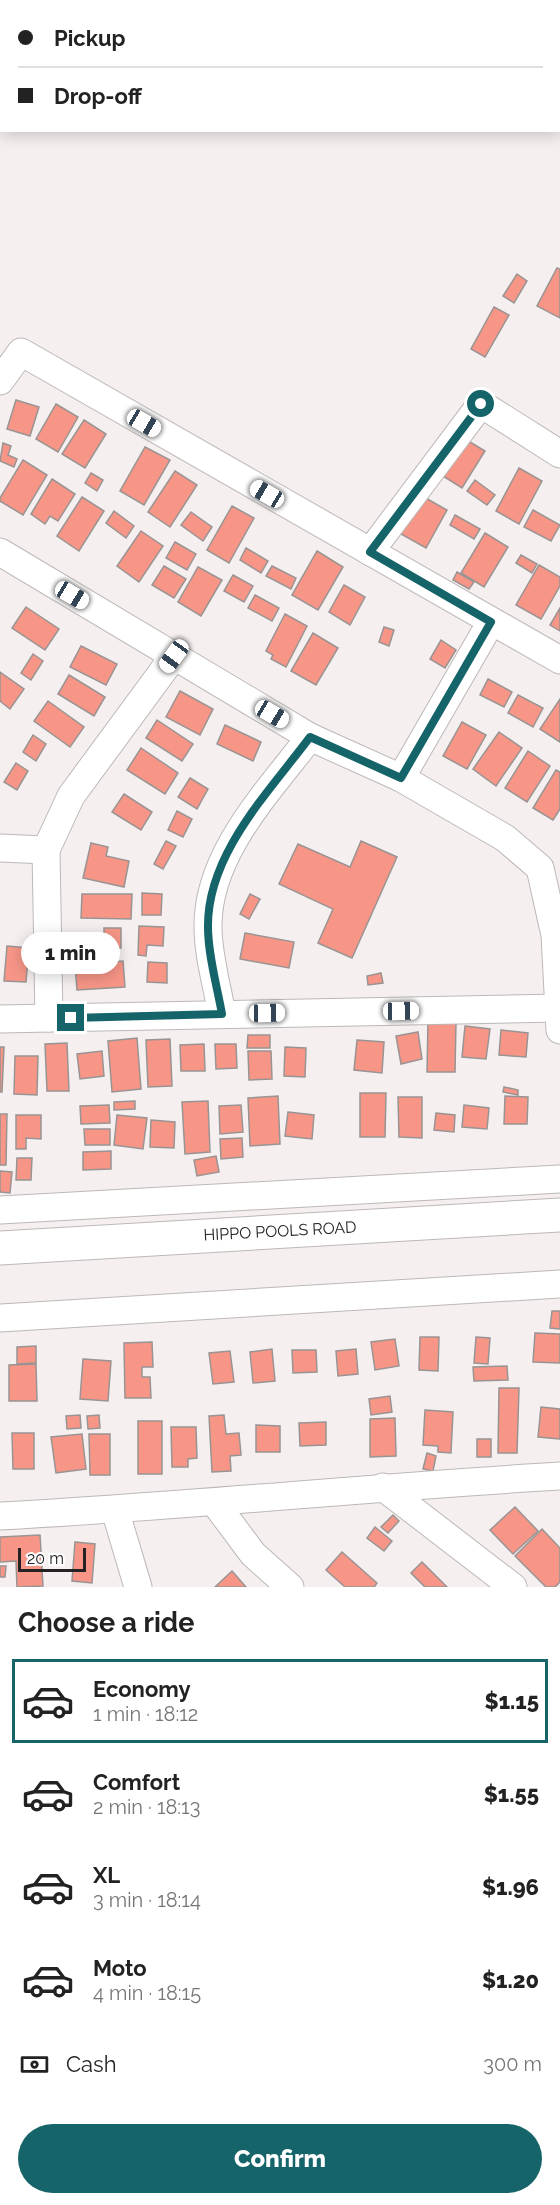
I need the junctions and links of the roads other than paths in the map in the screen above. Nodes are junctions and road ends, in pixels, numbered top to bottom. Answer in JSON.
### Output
{"nodes":[{"id":1,"x":0,"y":381,"type":"edge"},
{"id":2,"x":557,"y":444,"type":"edge"},
{"id":3,"x":370,"y":552,"type":"junction"},
{"id":4,"x":3,"y":561,"type":"edge"},
{"id":5,"x":491,"y":622,"type":"junction"},
{"id":6,"x":174,"y":656,"type":"junction"},
{"id":7,"x":560,"y":660,"type":"edge"},
{"id":8,"x":310,"y":737,"type":"junction"},
{"id":9,"x":401,"y":778,"type":"junction"},
{"id":10,"x":0,"y":848,"type":"edge"},
{"id":11,"x":45,"y":850,"type":"junction"},
{"id":12,"x":557,"y":935,"type":"edge"},
{"id":13,"x":222,"y":1014,"type":"junction"},
{"id":14,"x":49,"y":1018,"type":"junction"},
{"id":15,"x":0,"y":1019,"type":"edge"},
{"id":16,"x":559,"y":1019,"type":"edge"},
{"id":17,"x":560,"y":1179,"type":"edge"},
{"id":18,"x":0,"y":1210,"type":"edge"},
{"id":19,"x":560,"y":1215,"type":"edge"},
{"id":20,"x":0,"y":1248,"type":"edge"},
{"id":21,"x":560,"y":1284,"type":"edge"},
{"id":22,"x":0,"y":1318,"type":"edge"},
{"id":23,"x":560,"y":1476,"type":"edge"},
{"id":24,"x":383,"y":1487,"type":"junction"},
{"id":25,"x":215,"y":1503,"type":"junction"},
{"id":26,"x":115,"y":1510,"type":"junction"},
{"id":27,"x":0,"y":1516,"type":"edge"},
{"id":28,"x":138,"y":1587,"type":"edge"},
{"id":29,"x":290,"y":1587,"type":"edge"},
{"id":30,"x":513,"y":1587,"type":"edge"}],
"edges":[{"from":1,"to":3,"type":"street"},
{"from":2,"to":3,"type":"street"},
{"from":3,"to":5,"type":"street"},
{"from":4,"to":6,"type":"street"},
{"from":5,"to":7,"type":"street"},
{"from":5,"to":9,"type":"street"},
{"from":6,"to":8,"type":"street"},
{"from":6,"to":11,"type":"street"},
{"from":8,"to":9,"type":"street"},
{"from":8,"to":13,"type":"street"},
{"from":9,"to":12,"type":"street"},
{"from":10,"to":11,"type":"street"},
{"from":11,"to":14,"type":"street"},
{"from":12,"to":16,"type":"street"},
{"from":13,"to":14,"type":"street"},
{"from":13,"to":16,"type":"street"},
{"from":14,"to":15,"type":"street"},
{"from":17,"to":18,"type":"street"},
{"from":19,"to":20,"type":"street","name":"HIPPO POOLS ROAD"},
{"from":21,"to":22,"type":"street"},
{"from":23,"to":24,"type":"street"},
{"from":24,"to":25,"type":"street"},
{"from":24,"to":30,"type":"street"},
{"from":25,"to":26,"type":"street"},
{"from":25,"to":29,"type":"street"},
{"from":26,"to":27,"type":"street"},
{"from":26,"to":28,"type":"street"}]}
